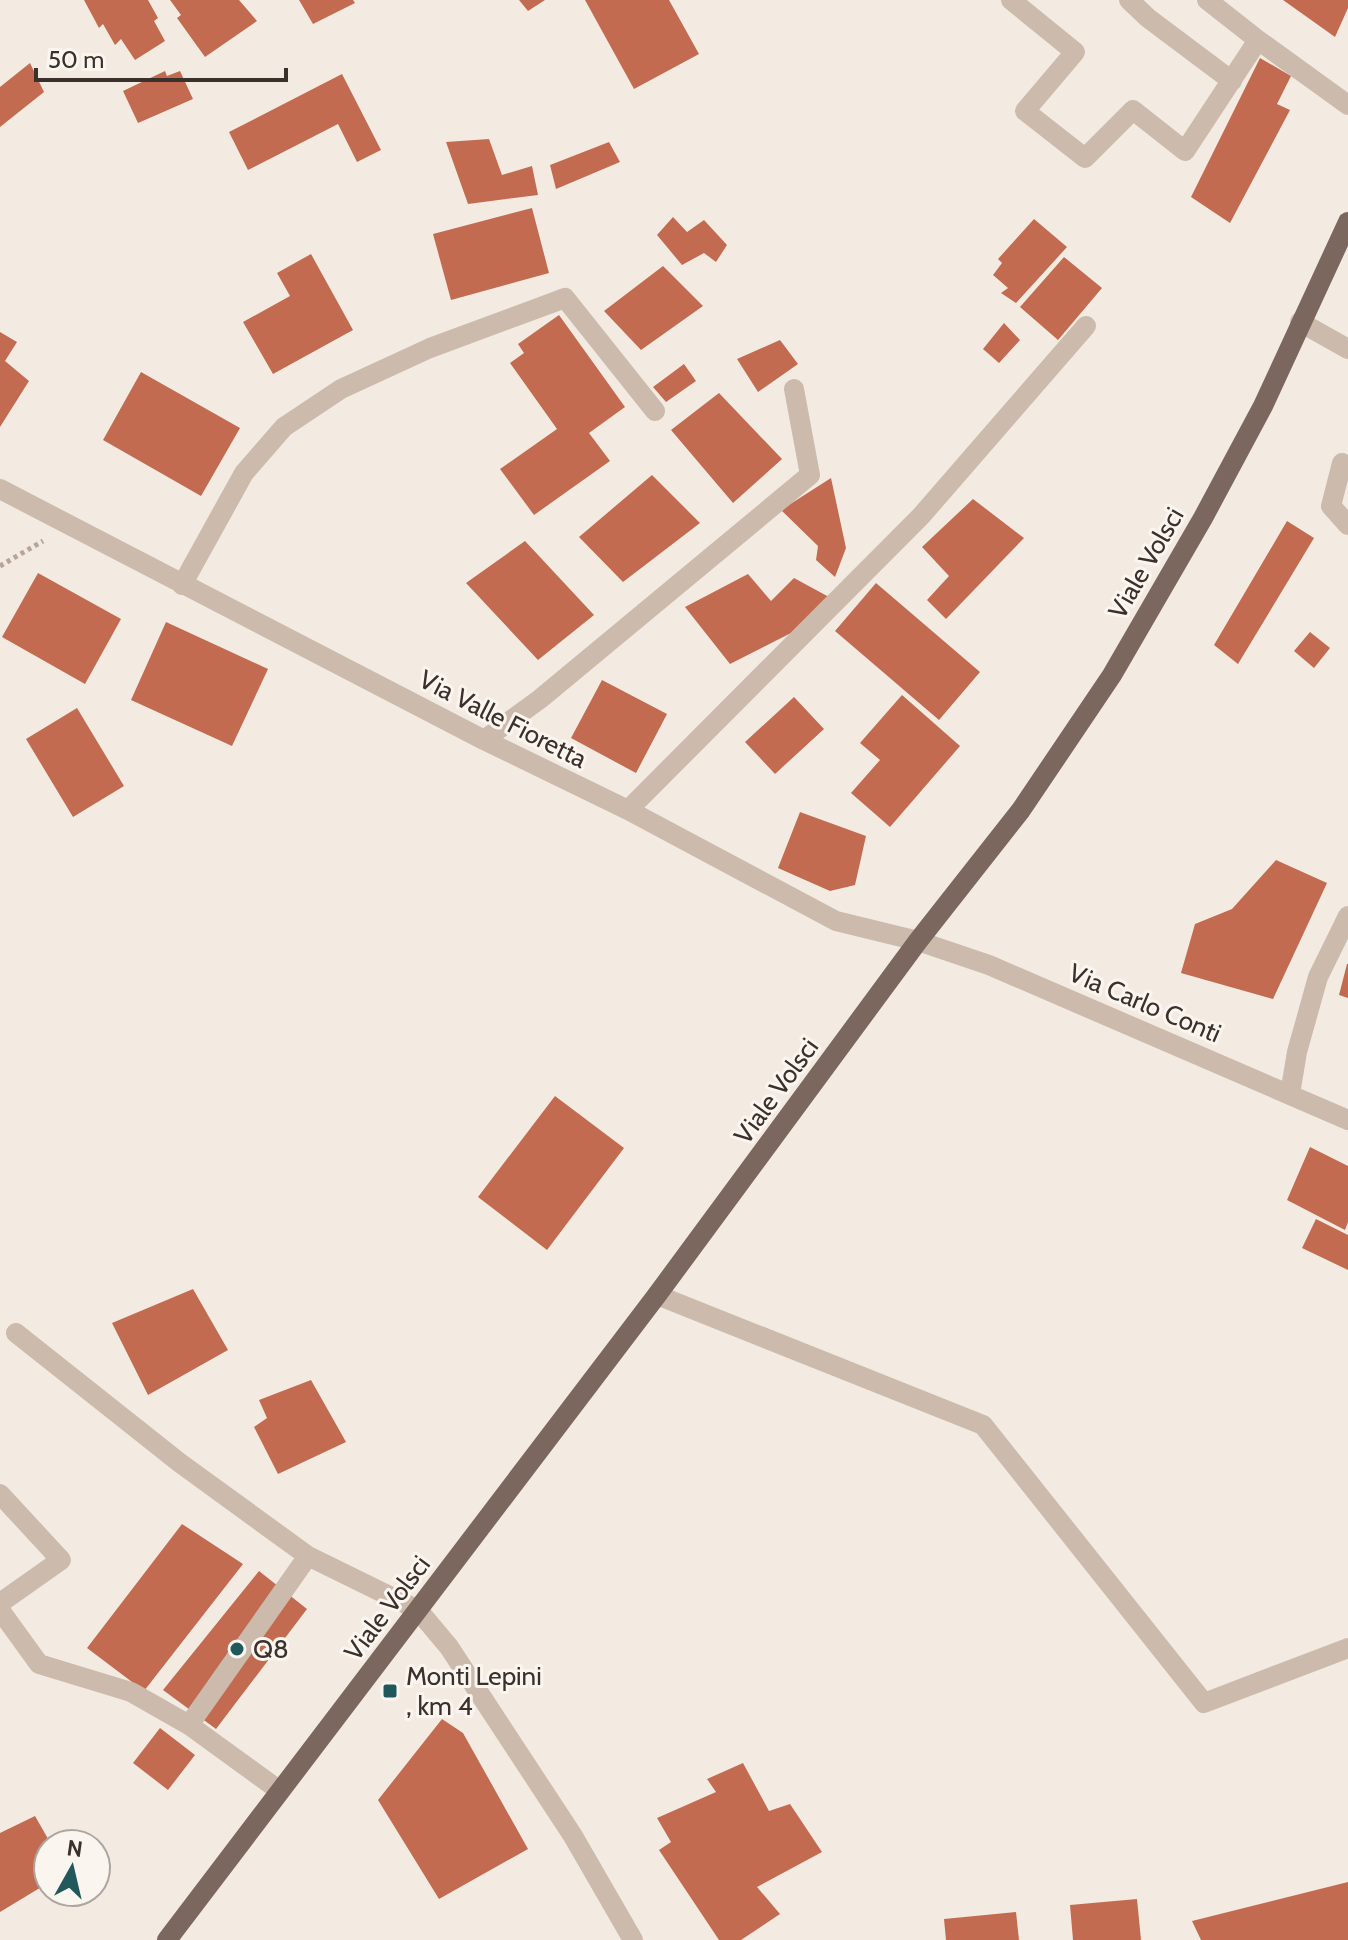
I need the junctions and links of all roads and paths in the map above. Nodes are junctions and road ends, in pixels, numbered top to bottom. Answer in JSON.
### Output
{"nodes":[{"id":1,"x":1011,"y":0,"type":"edge"},
{"id":2,"x":1129,"y":0,"type":"edge"},
{"id":3,"x":1207,"y":0,"type":"edge"},
{"id":4,"x":1258,"y":40,"type":"junction"},
{"id":5,"x":1232,"y":81,"type":"junction"},
{"id":6,"x":1348,"y":105,"type":"edge"},
{"id":7,"x":1348,"y":222,"type":"edge"},
{"id":8,"x":1300,"y":322,"type":"junction"},
{"id":9,"x":1086,"y":326,"type":"dead end"},
{"id":10,"x":1348,"y":349,"type":"edge"},
{"id":11,"x":794,"y":389,"type":"dead end"},
{"id":12,"x":655,"y":411,"type":"dead end"},
{"id":13,"x":1342,"y":463,"type":"dead end"},
{"id":14,"x":0,"y":489,"type":"edge"},
{"id":15,"x":72,"y":524,"type":"junction"},
{"id":16,"x":1348,"y":525,"type":"edge"},
{"id":17,"x":0,"y":566,"type":"edge"},
{"id":18,"x":182,"y":585,"type":"junction"},
{"id":19,"x":484,"y":740,"type":"junction"},
{"id":20,"x":628,"y":810,"type":"junction"},
{"id":21,"x":1348,"y":916,"type":"edge"},
{"id":22,"x":918,"y":941,"type":"junction"},
{"id":23,"x":1290,"y":1094,"type":"junction"},
{"id":24,"x":1348,"y":1120,"type":"edge"},
{"id":25,"x":657,"y":1295,"type":"junction"},
{"id":26,"x":16,"y":1333,"type":"dead end"},
{"id":27,"x":0,"y":1494,"type":"edge"},
{"id":28,"x":308,"y":1556,"type":"junction"},
{"id":29,"x":0,"y":1603,"type":"edge"},
{"id":30,"x":0,"y":1610,"type":"edge"},
{"id":31,"x":418,"y":1610,"type":"junction"},
{"id":32,"x":1348,"y":1648,"type":"edge"},
{"id":33,"x":189,"y":1725,"type":"junction"},
{"id":34,"x":280,"y":1791,"type":"junction"},
{"id":35,"x":167,"y":1940,"type":"edge"},
{"id":36,"x":633,"y":1940,"type":"edge"}],
"edges":[{"from":1,"to":5,"type":"street"},
{"from":2,"to":5,"type":"street"},
{"from":3,"to":4,"type":"street"},
{"from":4,"to":5,"type":"street"},
{"from":4,"to":6,"type":"street"},
{"from":7,"to":8,"type":"main road","name":"Viale Volsci"},
{"from":8,"to":10,"type":"street"},
{"from":8,"to":22,"type":"main road","name":"Viale Volsci"},
{"from":9,"to":20,"type":"street"},
{"from":11,"to":19,"type":"street"},
{"from":12,"to":18,"type":"street"},
{"from":13,"to":16,"type":"street"},
{"from":14,"to":15,"type":"street","name":"Via Valle Fioretta"},
{"from":15,"to":17,"type":"path"},
{"from":15,"to":18,"type":"street","name":"Via Valle Fioretta"},
{"from":18,"to":19,"type":"street","name":"Via Valle Fioretta"},
{"from":19,"to":20,"type":"street","name":"Via Valle Fioretta"},
{"from":20,"to":22,"type":"street","name":"Via Valle Fioretta"},
{"from":21,"to":23,"type":"street"},
{"from":22,"to":23,"type":"street","name":"Via Carlo Conti"},
{"from":22,"to":25,"type":"main road","name":"Viale Volsci"},
{"from":23,"to":24,"type":"street","name":"Via Carlo Conti"},
{"from":25,"to":31,"type":"main road","name":"Viale Volsci"},
{"from":25,"to":32,"type":"street"},
{"from":26,"to":28,"type":"street"},
{"from":27,"to":29,"type":"street"},
{"from":28,"to":31,"type":"street"},
{"from":28,"to":33,"type":"street"},
{"from":30,"to":33,"type":"street"},
{"from":31,"to":34,"type":"main road","name":"Viale Volsci"},
{"from":31,"to":36,"type":"street"},
{"from":33,"to":34,"type":"street"},
{"from":34,"to":35,"type":"main road","name":"Viale Volsci"}]}
